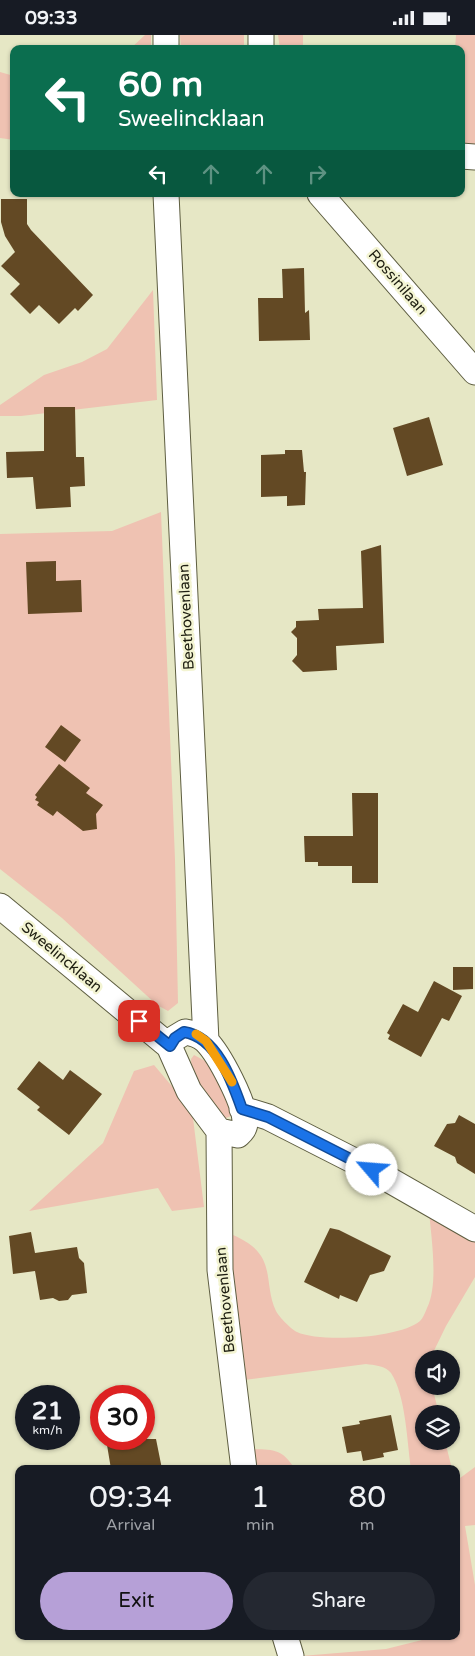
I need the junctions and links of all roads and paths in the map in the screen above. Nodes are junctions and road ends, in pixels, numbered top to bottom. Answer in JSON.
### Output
{"nodes":[{"id":1,"x":166,"y":197,"type":"edge"},
{"id":2,"x":323,"y":197,"type":"edge"},
{"id":3,"x":475,"y":372,"type":"edge"},
{"id":4,"x":0,"y":906,"type":"edge"},
{"id":5,"x":206,"y":1041,"type":"junction"},
{"id":6,"x":170,"y":1046,"type":"junction"},
{"id":7,"x":242,"y":1109,"type":"junction"},
{"id":8,"x":220,"y":1131,"type":"junction"},
{"id":9,"x":475,"y":1229,"type":"edge"},
{"id":10,"x":244,"y":1465,"type":"edge"},
{"id":11,"x":286,"y":1640,"type":"edge"},
{"id":12,"x":291,"y":1656,"type":"edge"}],
"edges":[{"from":1,"to":5,"type":"street","name":"Beethovenlaan"},
{"from":2,"to":3,"type":"street","name":"Rossinilaan"},
{"from":4,"to":6,"type":"street","name":"Sweelincklaan"},
{"from":5,"to":6,"type":"street"},
{"from":5,"to":7,"type":"street"},
{"from":6,"to":8,"type":"street","name":"Sweelincklaan"},
{"from":7,"to":8,"type":"street"},
{"from":7,"to":9,"type":"street"},
{"from":8,"to":10,"type":"street","name":"Beethovenlaan"},
{"from":11,"to":12,"type":"street"}]}
